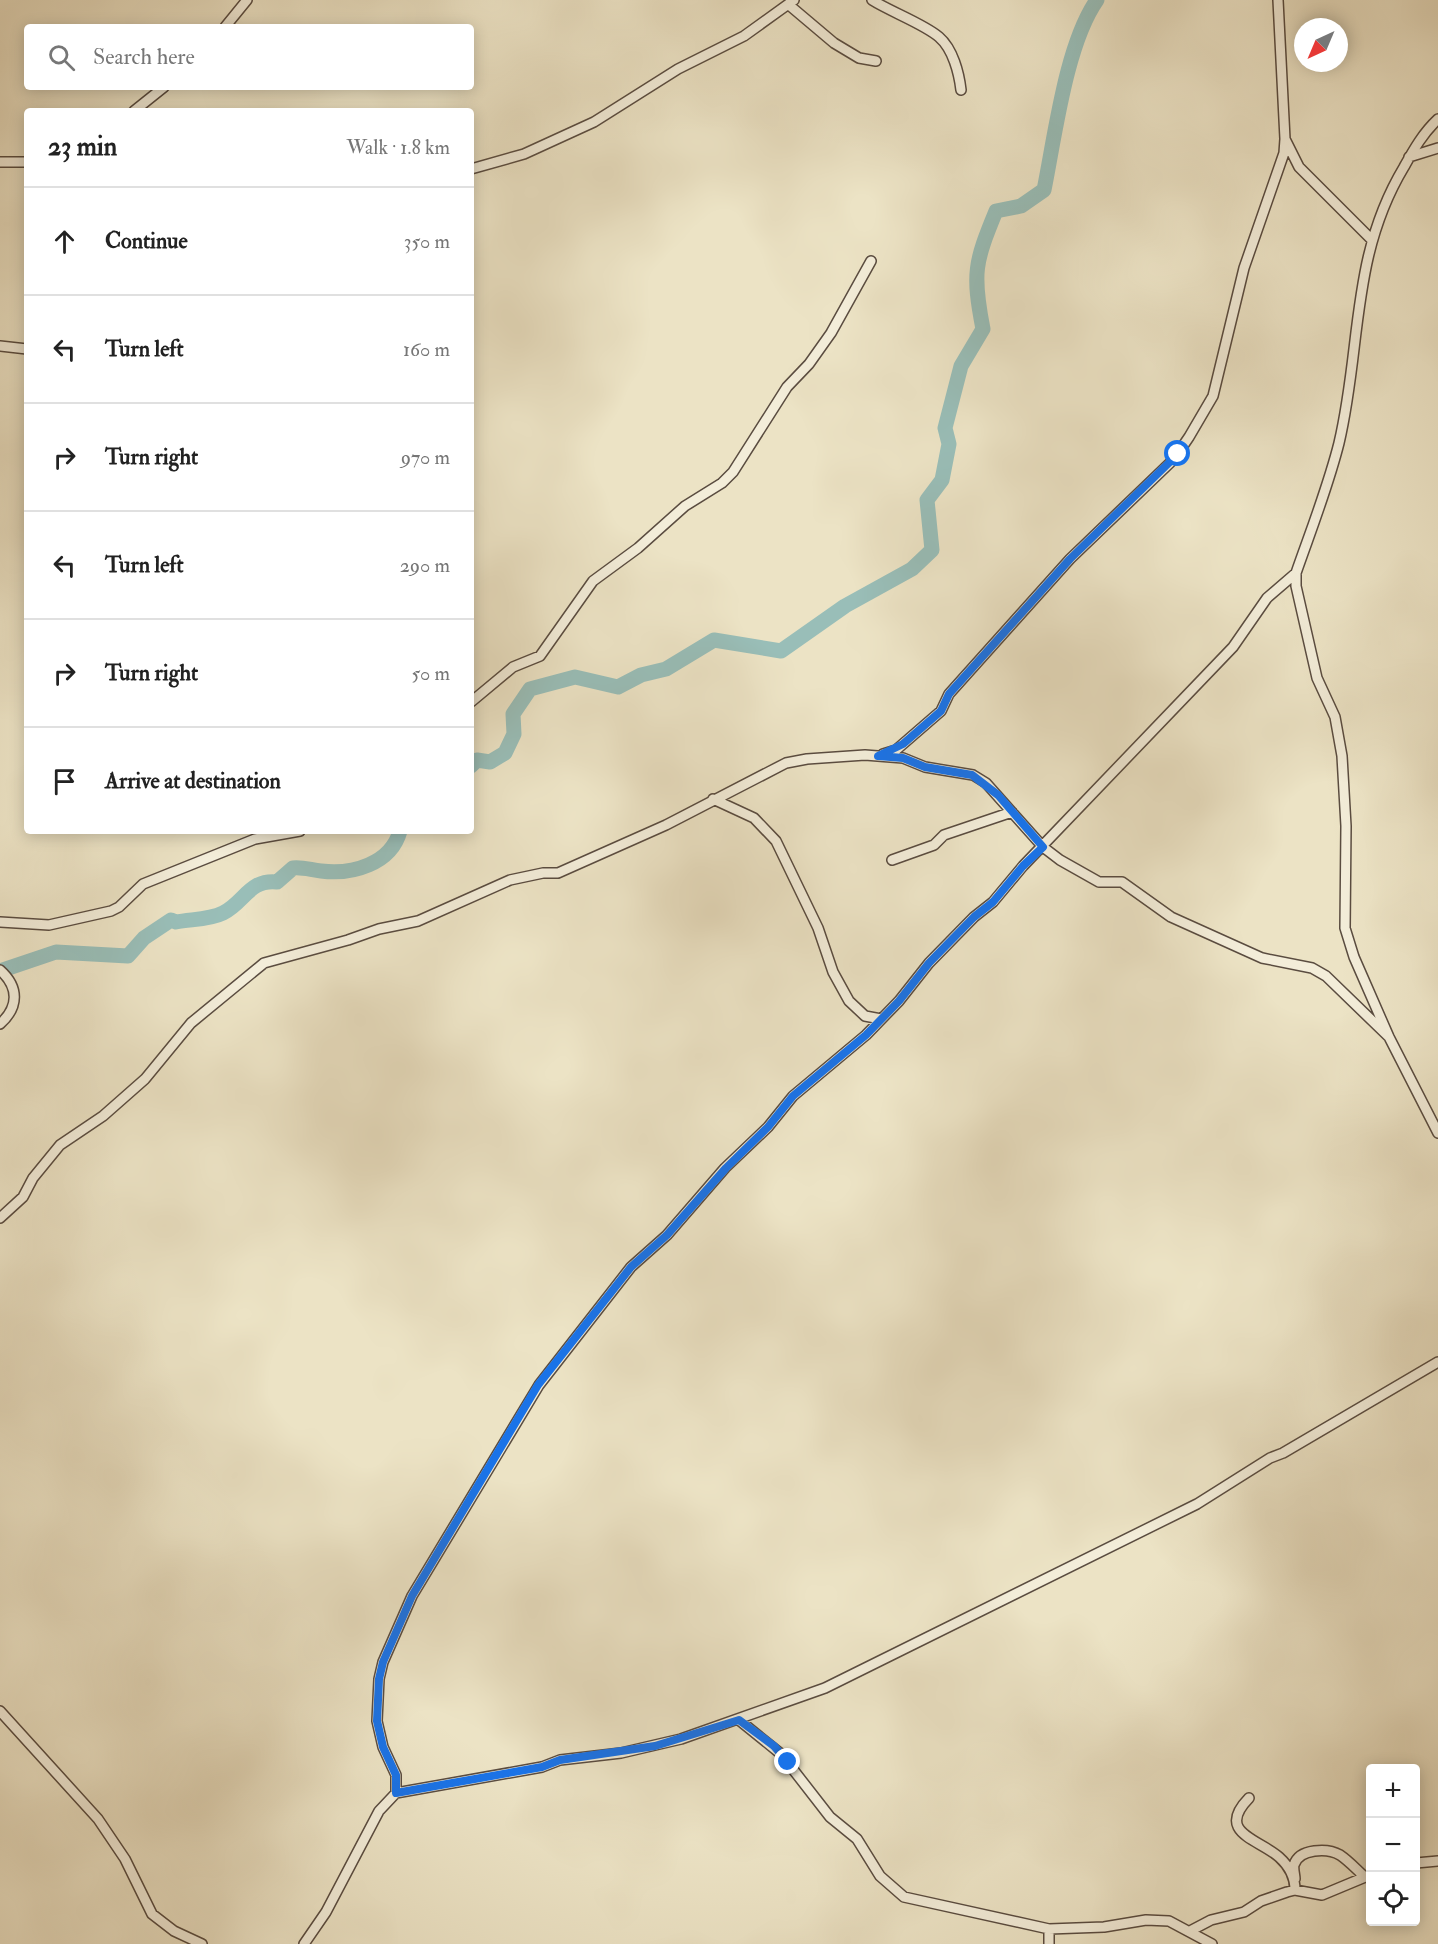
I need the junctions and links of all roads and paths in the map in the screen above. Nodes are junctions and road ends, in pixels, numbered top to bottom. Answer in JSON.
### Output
{"nodes":[{"id":1,"x":247,"y":0,"type":"edge"},
{"id":2,"x":872,"y":0,"type":"edge"},
{"id":3,"x":1278,"y":0,"type":"edge"},
{"id":4,"x":792,"y":2,"type":"edge"},
{"id":5,"x":227,"y":24,"type":"edge"},
{"id":6,"x":876,"y":61,"type":"dead end"},
{"id":7,"x":160,"y":90,"type":"edge"},
{"id":8,"x":961,"y":90,"type":"dead end"},
{"id":9,"x":138,"y":108,"type":"edge"},
{"id":10,"x":1438,"y":119,"type":"edge"},
{"id":11,"x":1285,"y":139,"type":"junction"},
{"id":12,"x":1438,"y":148,"type":"edge"},
{"id":13,"x":1409,"y":157,"type":"junction"},
{"id":14,"x":0,"y":162,"type":"edge"},
{"id":15,"x":24,"y":162,"type":"edge"},
{"id":16,"x":474,"y":168,"type":"edge"},
{"id":17,"x":1371,"y":239,"type":"junction"},
{"id":18,"x":871,"y":261,"type":"dead end"},
{"id":19,"x":0,"y":346,"type":"edge"},
{"id":20,"x":24,"y":349,"type":"edge"},
{"id":21,"x":1296,"y":573,"type":"junction"},
{"id":22,"x":474,"y":700,"type":"edge"},
{"id":23,"x":878,"y":756,"type":"junction"},
{"id":24,"x":713,"y":799,"type":"junction"},
{"id":25,"x":1012,"y":812,"type":"junction"},
{"id":26,"x":283,"y":834,"type":"edge"},
{"id":27,"x":1043,"y":847,"type":"junction"},
{"id":28,"x":892,"y":860,"type":"dead end"},
{"id":29,"x":0,"y":922,"type":"edge"},
{"id":30,"x":0,"y":970,"type":"edge"},
{"id":31,"x":881,"y":1019,"type":"junction"},
{"id":32,"x":0,"y":1024,"type":"edge"},
{"id":33,"x":1389,"y":1037,"type":"junction"},
{"id":34,"x":1438,"y":1133,"type":"edge"},
{"id":35,"x":0,"y":1218,"type":"edge"},
{"id":36,"x":1438,"y":1362,"type":"edge"},
{"id":37,"x":0,"y":1711,"type":"edge"},
{"id":38,"x":739,"y":1720,"type":"junction"},
{"id":39,"x":396,"y":1793,"type":"junction"},
{"id":40,"x":1249,"y":1798,"type":"dead end"},
{"id":41,"x":1438,"y":1860,"type":"edge"},
{"id":42,"x":1420,"y":1862,"type":"edge"},
{"id":43,"x":1366,"y":1875,"type":"edge"},
{"id":44,"x":1366,"y":1877,"type":"edge"},
{"id":45,"x":1295,"y":1879,"type":"junction"},
{"id":46,"x":1295,"y":1890,"type":"junction"},
{"id":47,"x":1049,"y":1929,"type":"junction"},
{"id":48,"x":1190,"y":1930,"type":"junction"},
{"id":49,"x":202,"y":1944,"type":"edge"},
{"id":50,"x":304,"y":1944,"type":"edge"},
{"id":51,"x":1049,"y":1944,"type":"edge"},
{"id":52,"x":1212,"y":1944,"type":"edge"}],
"edges":[{"from":1,"to":5,"type":"street"},
{"from":2,"to":8,"type":"street"},
{"from":3,"to":11,"type":"street"},
{"from":4,"to":6,"type":"street"},
{"from":4,"to":16,"type":"street"},
{"from":7,"to":9,"type":"street"},
{"from":10,"to":13,"type":"street"},
{"from":11,"to":17,"type":"street"},
{"from":11,"to":23,"type":"street"},
{"from":12,"to":13,"type":"street"},
{"from":13,"to":17,"type":"street"},
{"from":14,"to":15,"type":"street"},
{"from":17,"to":21,"type":"street"},
{"from":18,"to":22,"type":"street"},
{"from":19,"to":20,"type":"street"},
{"from":21,"to":27,"type":"street"},
{"from":21,"to":33,"type":"street"},
{"from":23,"to":24,"type":"street"},
{"from":23,"to":25,"type":"street"},
{"from":24,"to":31,"type":"street"},
{"from":24,"to":35,"type":"street"},
{"from":25,"to":27,"type":"street"},
{"from":25,"to":28,"type":"street"},
{"from":26,"to":29,"type":"street"},
{"from":27,"to":31,"type":"street"},
{"from":27,"to":33,"type":"street"},
{"from":30,"to":32,"type":"street"},
{"from":31,"to":39,"type":"street"},
{"from":33,"to":34,"type":"street"},
{"from":36,"to":38,"type":"street"},
{"from":37,"to":49,"type":"street"},
{"from":38,"to":39,"type":"street"},
{"from":38,"to":47,"type":"street"},
{"from":39,"to":50,"type":"street"},
{"from":40,"to":45,"type":"street"},
{"from":41,"to":42,"type":"street"},
{"from":43,"to":45,"type":"street"},
{"from":44,"to":46,"type":"street"},
{"from":45,"to":46,"type":"street"},
{"from":46,"to":48,"type":"street"},
{"from":47,"to":48,"type":"street"},
{"from":47,"to":51,"type":"street"},
{"from":48,"to":52,"type":"street"}]}
